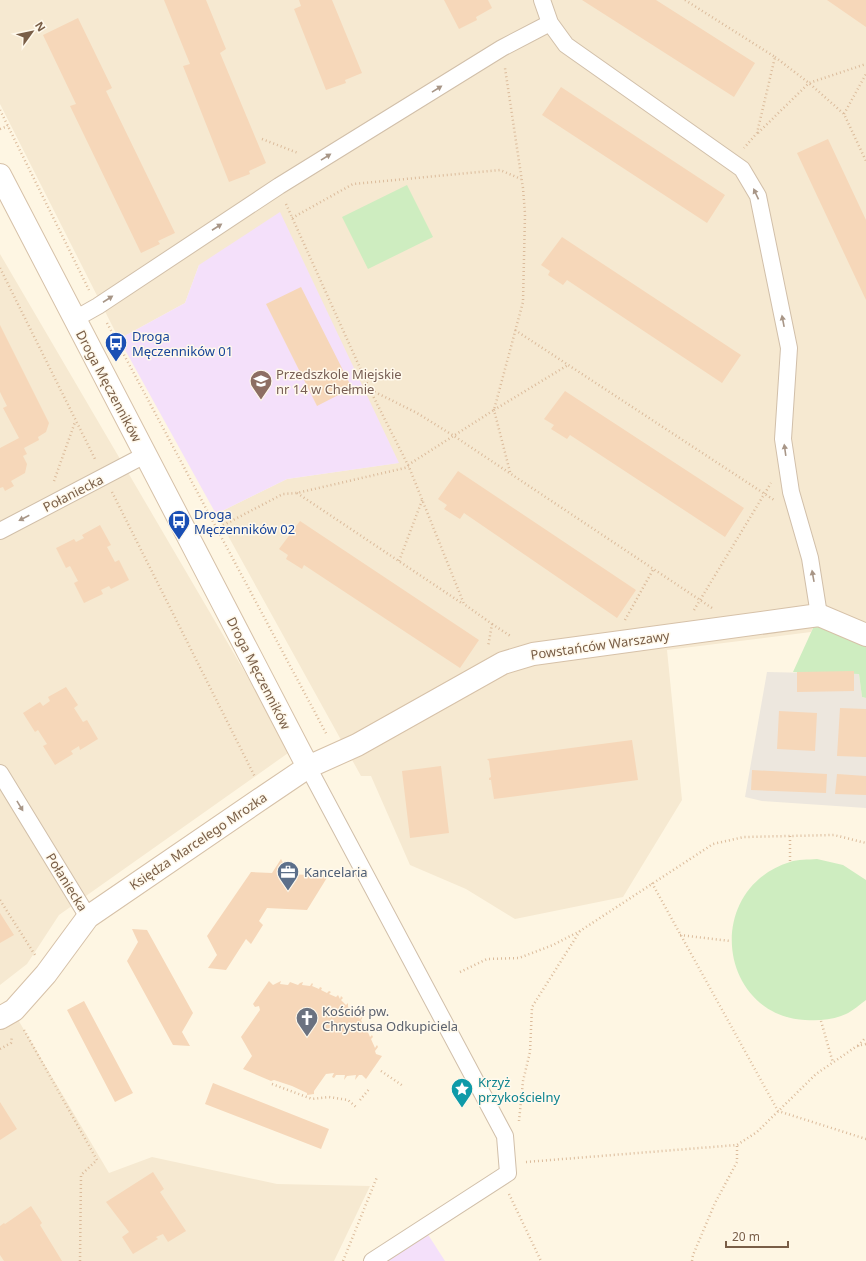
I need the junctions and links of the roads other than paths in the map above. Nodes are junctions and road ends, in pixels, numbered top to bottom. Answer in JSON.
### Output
{"nodes":[{"id":1,"x":542,"y":0,"type":"edge"},
{"id":2,"x":550,"y":23,"type":"junction"},
{"id":3,"x":0,"y":175,"type":"edge"},
{"id":4,"x":75,"y":319,"type":"junction"},
{"id":5,"x":145,"y":454,"type":"junction"},
{"id":6,"x":0,"y":531,"type":"edge"},
{"id":7,"x":819,"y":615,"type":"junction"},
{"id":8,"x":866,"y":634,"type":"edge"},
{"id":9,"x":308,"y":767,"type":"junction"},
{"id":10,"x":0,"y":773,"type":"edge"},
{"id":11,"x":88,"y":917,"type":"junction"},
{"id":12,"x":0,"y":1018,"type":"edge"},
{"id":13,"x":372,"y":1261,"type":"edge"}],
"edges":[{"from":1,"to":2,"type":"street"},
{"from":4,"to":2,"type":"street","one_way":true},
{"from":7,"to":2,"type":"street","one_way":true},
{"from":3,"to":4,"type":"street","name":"Droga Męczenników"},
{"from":4,"to":5,"type":"street","name":"Droga Męczenników"},
{"from":5,"to":6,"type":"street","name":"Połaniecka","one_way":true},
{"from":5,"to":9,"type":"street","name":"Droga Męczenników"},
{"from":7,"to":8,"type":"street","name":"Powstańców Warszawy"},
{"from":7,"to":9,"type":"street","name":"Powstańców Warszawy"},
{"from":9,"to":11,"type":"street","name":"Księdza Marcelego Mrozka"},
{"from":9,"to":13,"type":"street","name":"Droga Męczenników"},
{"from":10,"to":11,"type":"street","name":"Połaniecka","one_way":true},
{"from":11,"to":12,"type":"street","name":"Połaniecka"}]}
